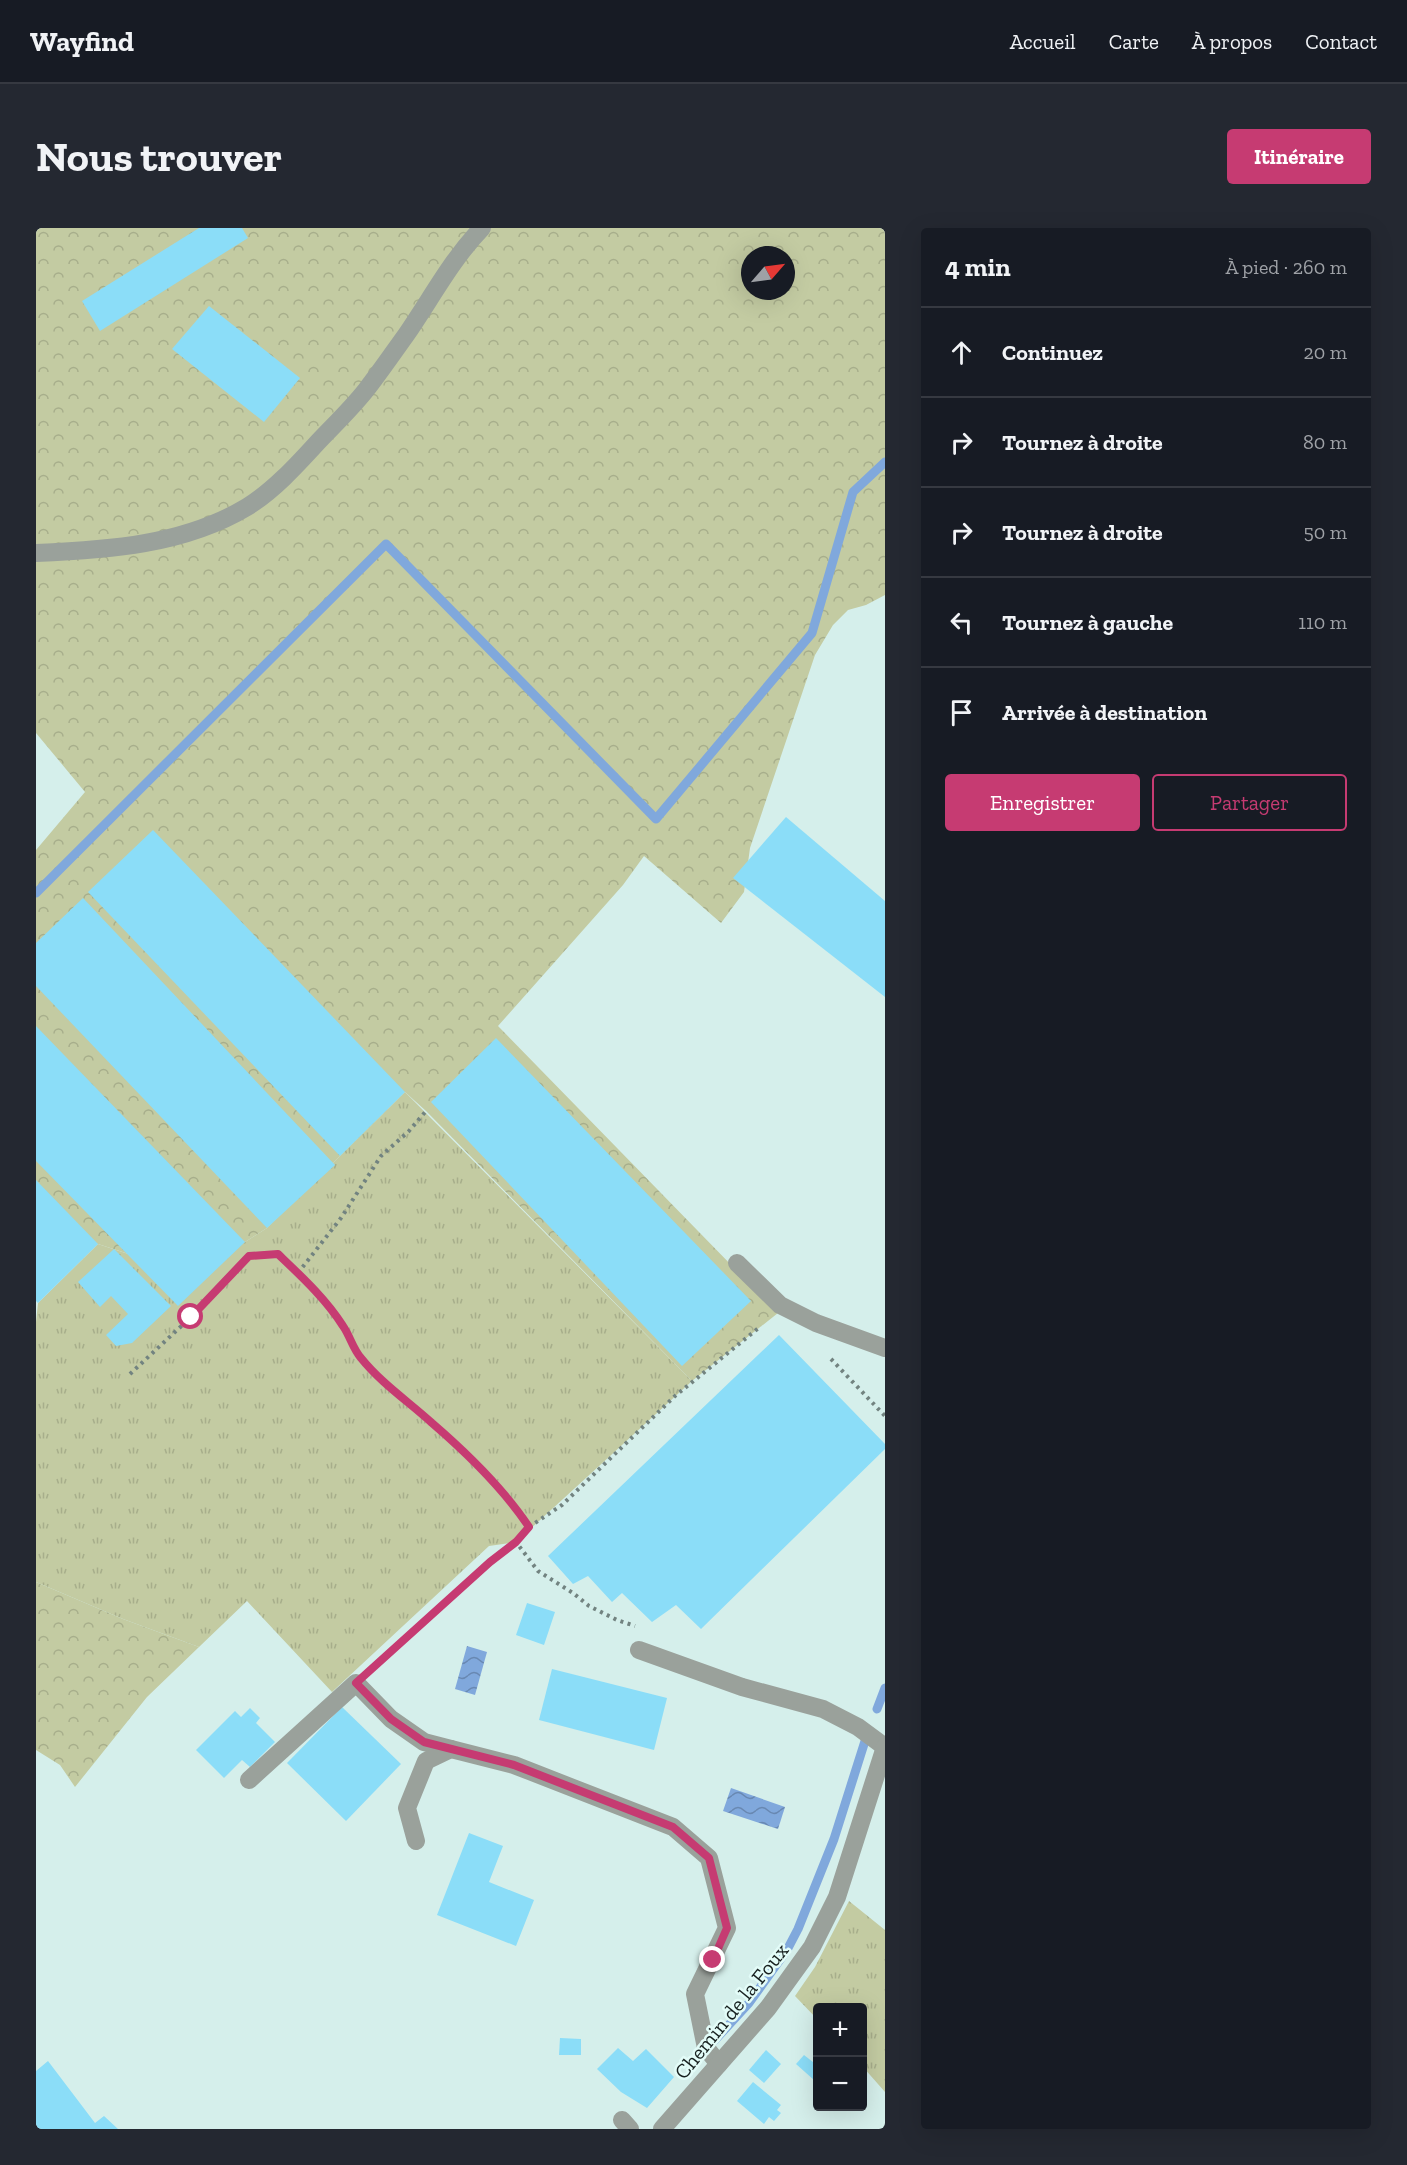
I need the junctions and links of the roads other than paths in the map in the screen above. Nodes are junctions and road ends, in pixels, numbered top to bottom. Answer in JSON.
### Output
{"nodes":[{"id":1,"x":482,"y":228,"type":"edge"},
{"id":2,"x":36,"y":553,"type":"edge"},
{"id":3,"x":737,"y":1263,"type":"dead end"},
{"id":4,"x":885,"y":1348,"type":"edge"},
{"id":5,"x":639,"y":1650,"type":"dead end"},
{"id":6,"x":885,"y":1747,"type":"edge"},
{"id":7,"x":451,"y":1749,"type":"junction"},
{"id":8,"x":881,"y":1774,"type":"edge"},
{"id":9,"x":249,"y":1780,"type":"dead end"},
{"id":10,"x":416,"y":1841,"type":"dead end"},
{"id":11,"x":719,"y":2064,"type":"junction"},
{"id":12,"x":662,"y":2129,"type":"edge"}],
"edges":[{"from":1,"to":2,"type":"street"},
{"from":3,"to":4,"type":"street"},
{"from":5,"to":6,"type":"street"},
{"from":6,"to":8,"type":"street","name":"Chemin de la Foux"},
{"from":7,"to":9,"type":"street"},
{"from":7,"to":10,"type":"street"},
{"from":7,"to":11,"type":"street"},
{"from":8,"to":11,"type":"street","name":"Chemin de la Foux"},
{"from":11,"to":12,"type":"street","name":"Chemin de la Foux"}]}
